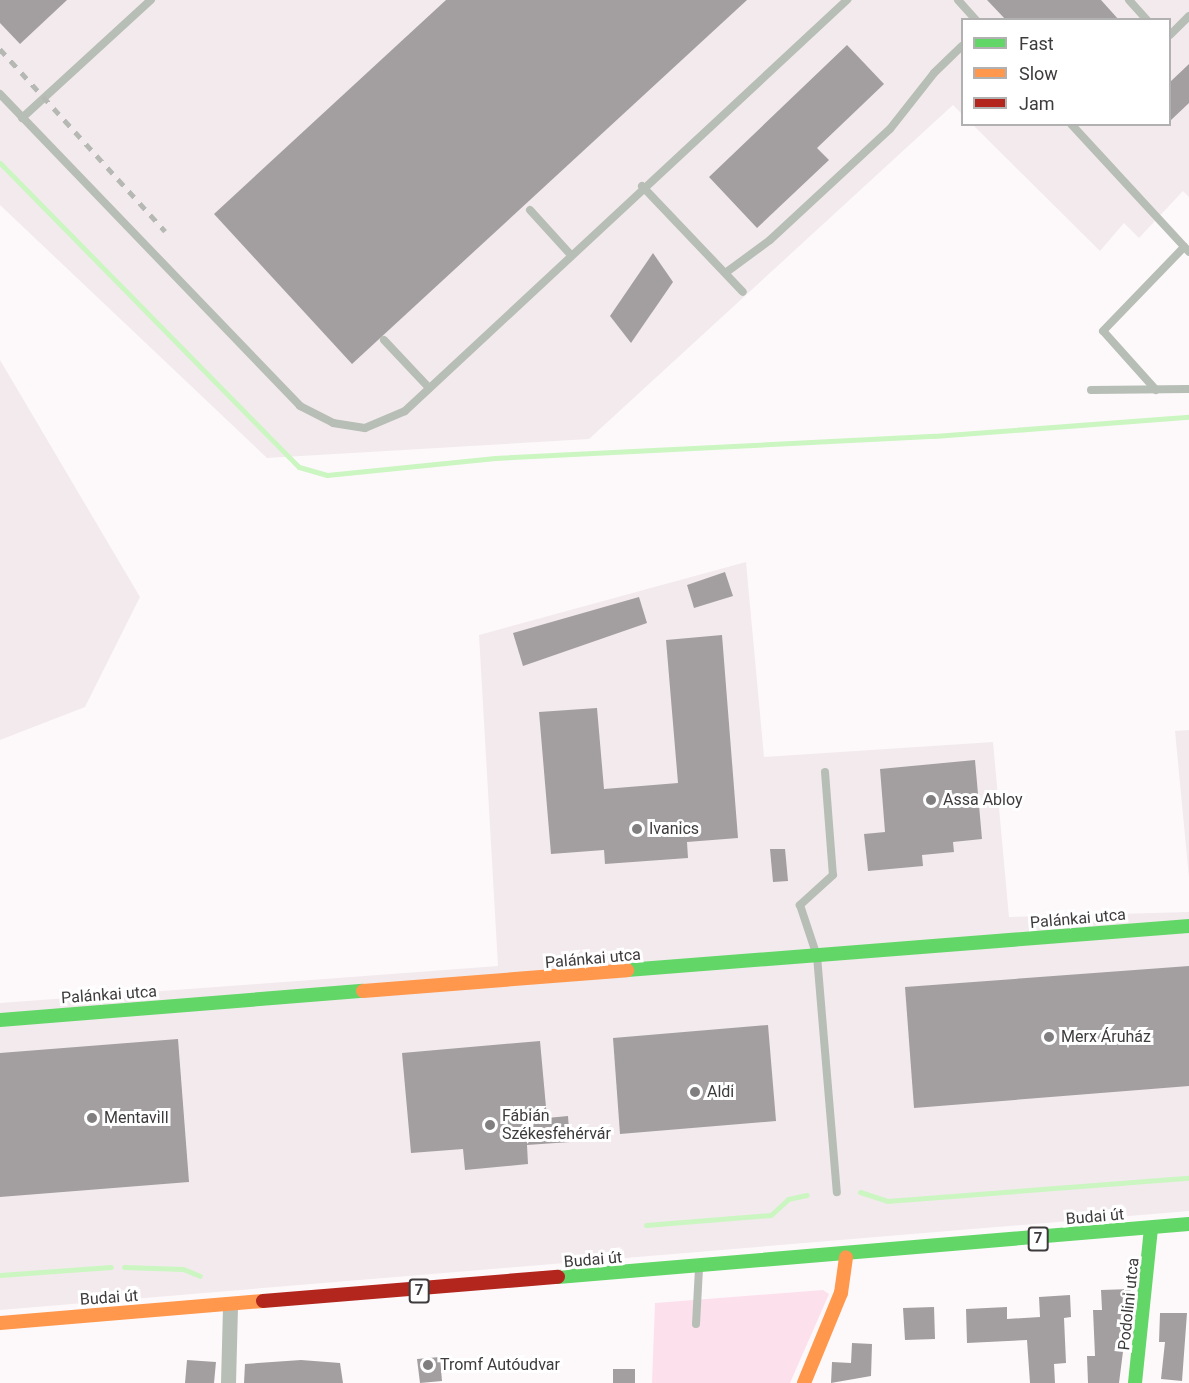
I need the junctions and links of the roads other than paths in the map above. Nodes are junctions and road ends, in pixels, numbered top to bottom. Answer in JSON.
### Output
{"nodes":[{"id":1,"x":151,"y":0,"type":"edge"},
{"id":2,"x":847,"y":0,"type":"edge"},
{"id":3,"x":958,"y":0,"type":"edge"},
{"id":4,"x":1129,"y":0,"type":"edge"},
{"id":5,"x":1189,"y":16,"type":"edge"},
{"id":6,"x":974,"y":18,"type":"edge"},
{"id":7,"x":1146,"y":18,"type":"edge"},
{"id":8,"x":1171,"y":34,"type":"edge"},
{"id":9,"x":961,"y":48,"type":"edge"},
{"id":10,"x":0,"y":94,"type":"edge"},
{"id":11,"x":22,"y":117,"type":"junction"},
{"id":12,"x":1074,"y":126,"type":"edge"},
{"id":13,"x":642,"y":186,"type":"junction"},
{"id":14,"x":530,"y":210,"type":"dead end"},
{"id":15,"x":1186,"y":249,"type":"edge"},
{"id":16,"x":570,"y":254,"type":"junction"},
{"id":17,"x":728,"y":271,"type":"junction"},
{"id":18,"x":743,"y":292,"type":"dead end"},
{"id":19,"x":384,"y":340,"type":"dead end"},
{"id":20,"x":429,"y":388,"type":"junction"},
{"id":21,"x":1189,"y":389,"type":"edge"},
{"id":22,"x":1091,"y":390,"type":"dead end"},
{"id":23,"x":1156,"y":390,"type":"junction"},
{"id":24,"x":825,"y":772,"type":"dead end"},
{"id":25,"x":1189,"y":926,"type":"edge"},
{"id":26,"x":818,"y":956,"type":"junction"},
{"id":27,"x":0,"y":1020,"type":"edge"},
{"id":28,"x":837,"y":1192,"type":"dead end"},
{"id":29,"x":1189,"y":1224,"type":"edge"},
{"id":30,"x":1151,"y":1228,"type":"junction"},
{"id":31,"x":846,"y":1257,"type":"junction"},
{"id":32,"x":699,"y":1269,"type":"junction"},
{"id":33,"x":230,"y":1306,"type":"junction"},
{"id":34,"x":0,"y":1323,"type":"edge"},
{"id":35,"x":696,"y":1324,"type":"dead end"},
{"id":36,"x":228,"y":1383,"type":"edge"},
{"id":37,"x":804,"y":1383,"type":"edge"},
{"id":38,"x":1135,"y":1383,"type":"edge"}],
"edges":[{"from":1,"to":11,"type":"lane"},
{"from":2,"to":13,"type":"lane"},
{"from":3,"to":6,"type":"lane"},
{"from":4,"to":7,"type":"lane"},
{"from":5,"to":8,"type":"lane"},
{"from":9,"to":17,"type":"lane"},
{"from":10,"to":11,"type":"lane"},
{"from":11,"to":20,"type":"lane"},
{"from":12,"to":15,"type":"lane"},
{"from":13,"to":16,"type":"lane"},
{"from":13,"to":17,"type":"lane"},
{"from":14,"to":16,"type":"lane"},
{"from":15,"to":23,"type":"lane"},
{"from":16,"to":20,"type":"lane"},
{"from":17,"to":18,"type":"lane"},
{"from":19,"to":20,"type":"lane"},
{"from":21,"to":23,"type":"lane"},
{"from":22,"to":23,"type":"lane"},
{"from":24,"to":26,"type":"lane"},
{"from":25,"to":26,"type":"street","name":"Palánkai utca"},
{"from":26,"to":27,"type":"street","name":"Palánkai utca"},
{"from":26,"to":28,"type":"lane"},
{"from":29,"to":30,"type":"street","name":"Budai út","number":"7"},
{"from":30,"to":31,"type":"street","name":"Budai út","number":"7"},
{"from":30,"to":38,"type":"street","name":"Podolini utca"},
{"from":31,"to":32,"type":"street","name":"Budai út","number":"7"},
{"from":31,"to":37,"type":"street"},
{"from":32,"to":33,"type":"street","name":"Budai út","number":"7"},
{"from":32,"to":35,"type":"lane"},
{"from":33,"to":34,"type":"street","name":"Budai út","number":"7"},
{"from":33,"to":36,"type":"street"}]}
